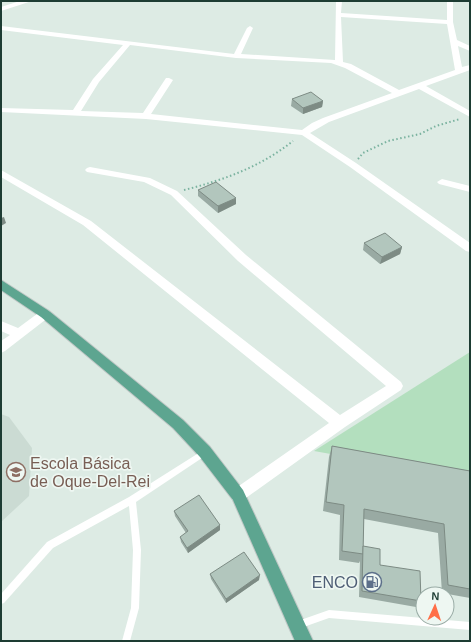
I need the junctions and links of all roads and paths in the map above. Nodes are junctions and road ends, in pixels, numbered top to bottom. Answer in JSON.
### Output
{"nodes":[{"id":1,"x":29,"y":1,"type":"edge"},
{"id":2,"x":339,"y":1,"type":"edge"},
{"id":3,"x":450,"y":1,"type":"edge"},
{"id":4,"x":1,"y":9,"type":"edge"},
{"id":5,"x":338,"y":15,"type":"junction"},
{"id":6,"x":450,"y":22,"type":"junction"},
{"id":7,"x":1,"y":28,"type":"edge"},
{"id":8,"x":250,"y":28,"type":"dead end"},
{"id":9,"x":454,"y":41,"type":"junction"},
{"id":10,"x":128,"y":43,"type":"junction"},
{"id":11,"x":470,"y":49,"type":"edge"},
{"id":12,"x":236,"y":56,"type":"junction"},
{"id":13,"x":339,"y":62,"type":"junction"},
{"id":14,"x":470,"y":67,"type":"edge"},
{"id":15,"x":459,"y":72,"type":"junction"},
{"id":16,"x":470,"y":73,"type":"edge"},
{"id":17,"x":169,"y":80,"type":"dead end"},
{"id":18,"x":420,"y":86,"type":"junction"},
{"id":19,"x":398,"y":93,"type":"junction"},
{"id":20,"x":1,"y":110,"type":"edge"},
{"id":21,"x":75,"y":113,"type":"junction"},
{"id":22,"x":470,"y":114,"type":"edge"},
{"id":23,"x":146,"y":116,"type":"junction"},
{"id":24,"x":461,"y":119,"type":"dead end"},
{"id":25,"x":304,"y":133,"type":"junction"},
{"id":26,"x":353,"y":165,"type":"junction"},
{"id":27,"x":90,"y":170,"type":"dead end"},
{"id":28,"x":1,"y":173,"type":"edge"},
{"id":29,"x":442,"y":182,"type":"dead end"},
{"id":30,"x":470,"y":189,"type":"edge"},
{"id":31,"x":174,"y":193,"type":"junction"},
{"id":32,"x":470,"y":248,"type":"edge"},
{"id":33,"x":1,"y":284,"type":"edge"},
{"id":34,"x":46,"y":314,"type":"junction"},
{"id":35,"x":1,"y":326,"type":"edge"},
{"id":36,"x":20,"y":334,"type":"junction"},
{"id":37,"x":1,"y":348,"type":"edge"},
{"id":38,"x":340,"y":423,"type":"junction"},
{"id":39,"x":205,"y":452,"type":"junction"},
{"id":40,"x":238,"y":495,"type":"junction"},
{"id":41,"x":132,"y":500,"type":"junction"},
{"id":42,"x":1,"y":600,"type":"edge"},
{"id":43,"x":297,"y":625,"type":"junction"},
{"id":44,"x":470,"y":626,"type":"edge"},
{"id":45,"x":126,"y":641,"type":"edge"},
{"id":46,"x":304,"y":641,"type":"edge"}],
"edges":[{"from":1,"to":4,"type":"street"},
{"from":2,"to":5,"type":"street"},
{"from":3,"to":6,"type":"street"},
{"from":5,"to":6,"type":"street"},
{"from":5,"to":13,"type":"street"},
{"from":6,"to":9,"type":"street"},
{"from":7,"to":10,"type":"street"},
{"from":8,"to":12,"type":"street"},
{"from":9,"to":11,"type":"street"},
{"from":9,"to":15,"type":"street"},
{"from":10,"to":12,"type":"street"},
{"from":10,"to":21,"type":"street"},
{"from":12,"to":13,"type":"street"},
{"from":13,"to":19,"type":"street"},
{"from":14,"to":15,"type":"street"},
{"from":15,"to":16,"type":"street"},
{"from":15,"to":18,"type":"street"},
{"from":17,"to":23,"type":"street"},
{"from":18,"to":19,"type":"street"},
{"from":18,"to":22,"type":"street"},
{"from":19,"to":25,"type":"street"},
{"from":20,"to":21,"type":"street"},
{"from":21,"to":23,"type":"street"},
{"from":23,"to":25,"type":"street"},
{"from":24,"to":26,"type":"path"},
{"from":25,"to":26,"type":"street"},
{"from":25,"to":31,"type":"path"},
{"from":26,"to":32,"type":"street"},
{"from":27,"to":31,"type":"street"},
{"from":28,"to":38,"type":"street"},
{"from":29,"to":30,"type":"street"},
{"from":31,"to":38,"type":"street"},
{"from":33,"to":34,"type":"main road"},
{"from":34,"to":36,"type":"street"},
{"from":34,"to":39,"type":"main road"},
{"from":35,"to":36,"type":"street"},
{"from":36,"to":37,"type":"street"},
{"from":38,"to":40,"type":"street"},
{"from":39,"to":40,"type":"main road"},
{"from":39,"to":41,"type":"lane"},
{"from":40,"to":43,"type":"main road"},
{"from":41,"to":42,"type":"lane"},
{"from":41,"to":45,"type":"lane"},
{"from":43,"to":44,"type":"lane"},
{"from":43,"to":46,"type":"main road"}]}
